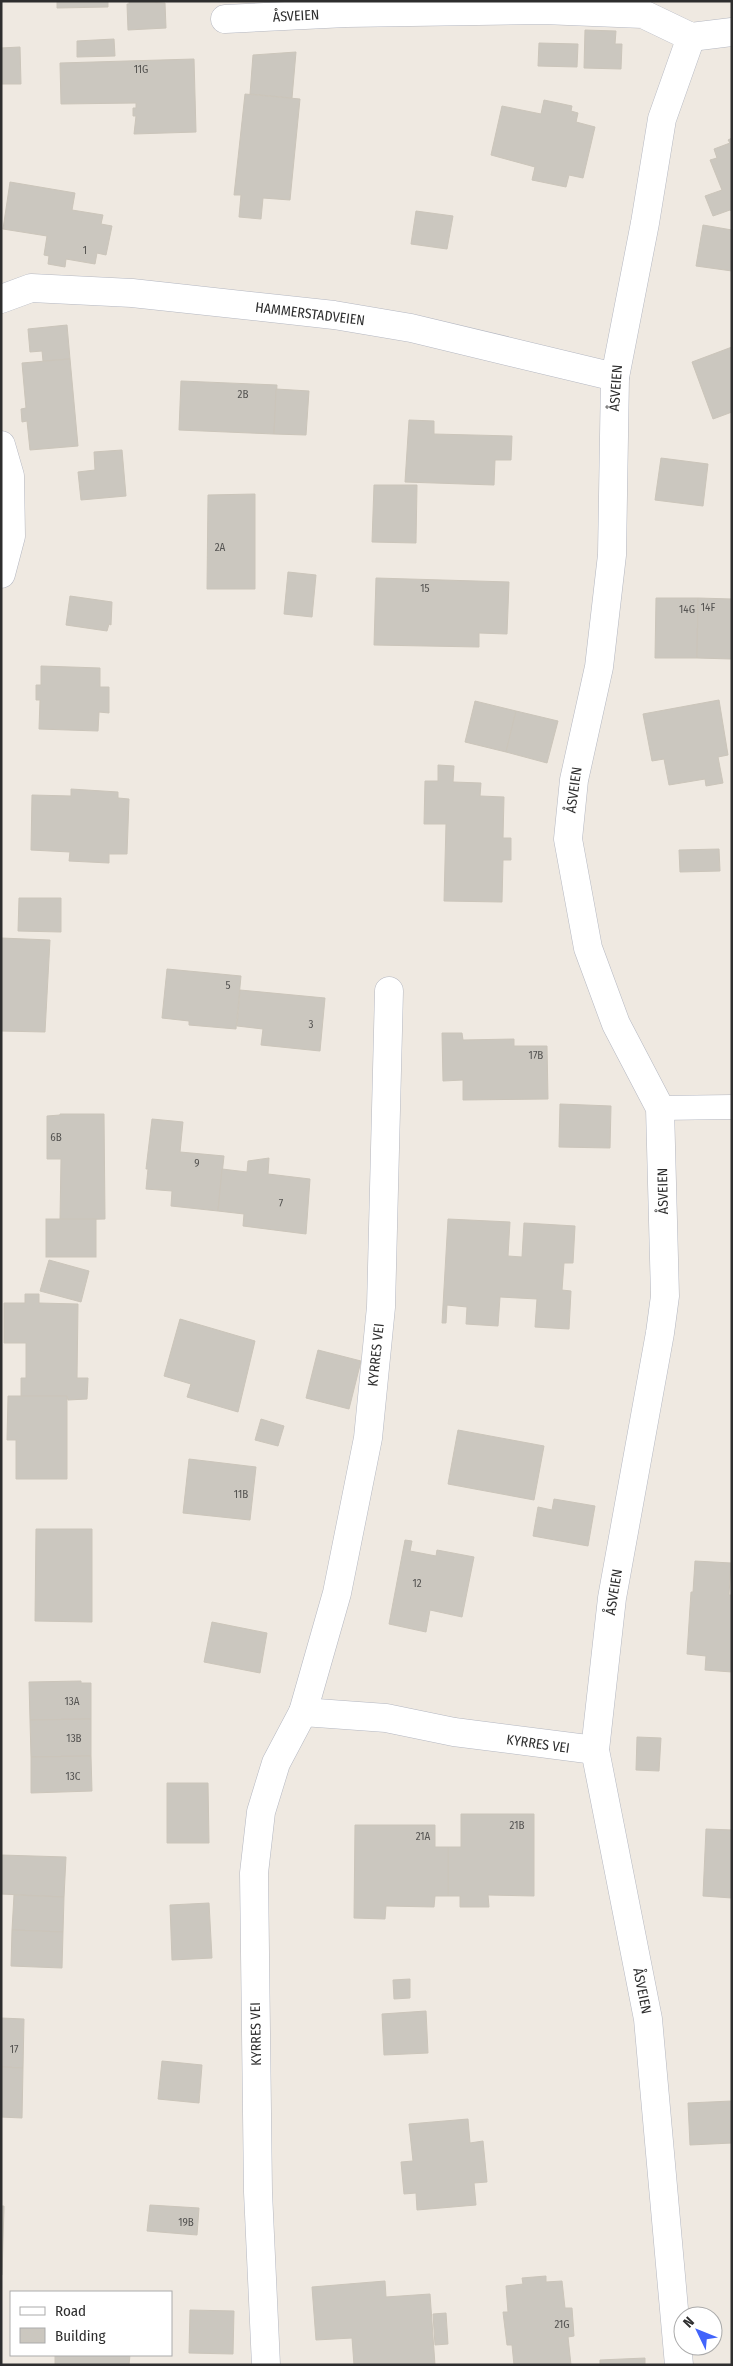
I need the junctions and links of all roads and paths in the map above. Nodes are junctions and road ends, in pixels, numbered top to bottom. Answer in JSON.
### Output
{"nodes":[{"id":1,"x":225,"y":19,"type":"dead end"},
{"id":2,"x":732,"y":32,"type":"edge"},
{"id":3,"x":691,"y":37,"type":"junction"},
{"id":4,"x":1,"y":299,"type":"edge"},
{"id":5,"x":615,"y":376,"type":"junction"},
{"id":6,"x":1,"y":445,"type":"edge"},
{"id":7,"x":1,"y":574,"type":"edge"},
{"id":8,"x":389,"y":991,"type":"dead end"},
{"id":9,"x":732,"y":1107,"type":"edge"},
{"id":10,"x":660,"y":1108,"type":"junction"},
{"id":11,"x":303,"y":1712,"type":"junction"},
{"id":12,"x":595,"y":1750,"type":"junction"},
{"id":13,"x":266,"y":2365,"type":"edge"},
{"id":14,"x":679,"y":2365,"type":"edge"}],
"edges":[{"from":1,"to":3,"type":"street","name":"ÅSVEIEN"},
{"from":2,"to":3,"type":"street"},
{"from":3,"to":5,"type":"street","name":"ÅSVEIEN"},
{"from":4,"to":5,"type":"street","name":"HAMMERSTADVEIEN"},
{"from":5,"to":10,"type":"street","name":"ÅSVEIEN"},
{"from":6,"to":7,"type":"street"},
{"from":8,"to":11,"type":"street","name":"KYRRES VEI"},
{"from":9,"to":10,"type":"lane"},
{"from":10,"to":12,"type":"street","name":"ÅSVEIEN"},
{"from":11,"to":12,"type":"street","name":"KYRRES VEI"},
{"from":11,"to":13,"type":"street","name":"KYRRES VEI"},
{"from":12,"to":14,"type":"street","name":"ÅSVEIEN"}]}
